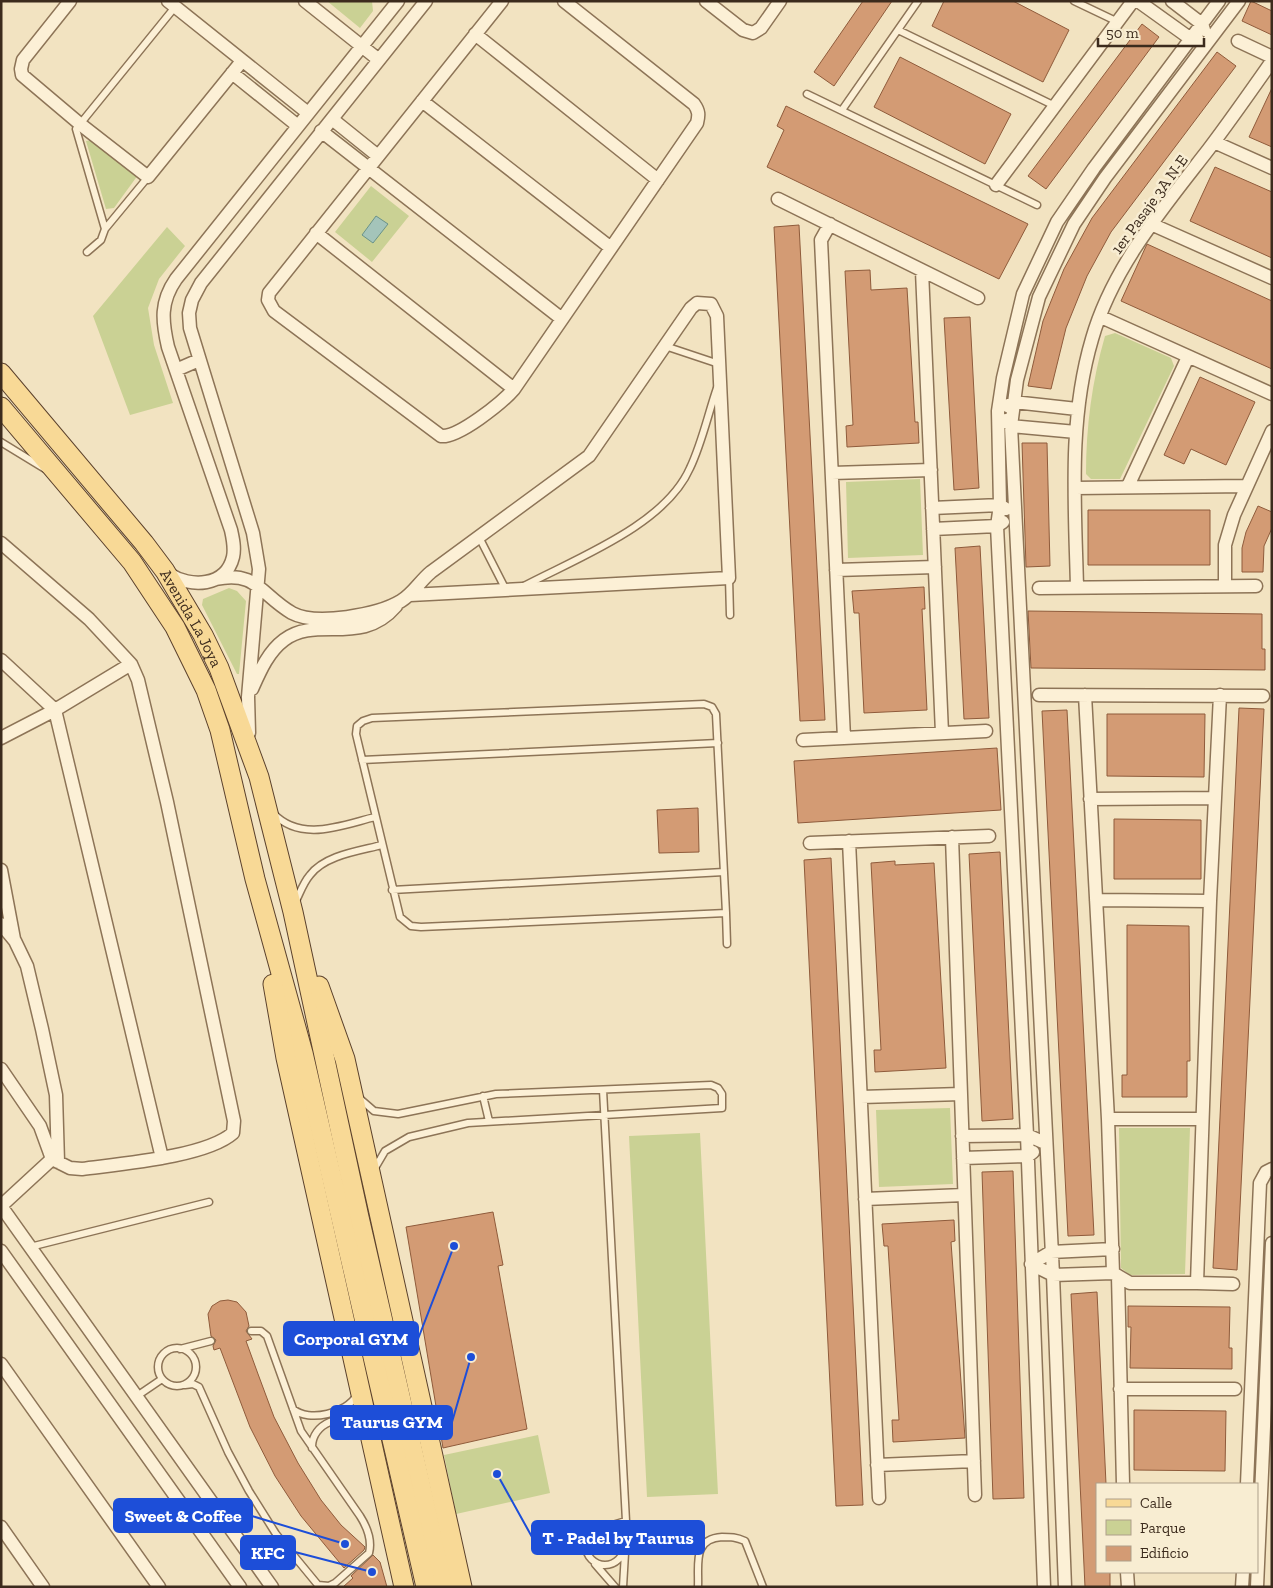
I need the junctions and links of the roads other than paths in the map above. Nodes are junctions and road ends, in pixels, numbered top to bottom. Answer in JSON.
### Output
{"nodes":[{"id":1,"x":70,"y":1,"type":"edge"},
{"id":2,"x":305,"y":1,"type":"edge"},
{"id":3,"x":398,"y":1,"type":"edge"},
{"id":4,"x":426,"y":1,"type":"edge"},
{"id":5,"x":502,"y":1,"type":"edge"},
{"id":6,"x":564,"y":1,"type":"edge"},
{"id":7,"x":706,"y":1,"type":"edge"},
{"id":8,"x":780,"y":1,"type":"edge"},
{"id":9,"x":918,"y":1,"type":"edge"},
{"id":10,"x":1074,"y":1,"type":"edge"},
{"id":11,"x":1133,"y":1,"type":"edge"},
{"id":12,"x":1138,"y":1,"type":"edge"},
{"id":13,"x":1172,"y":1,"type":"edge"},
{"id":14,"x":1219,"y":1,"type":"edge"},
{"id":15,"x":1239,"y":1,"type":"edge"},
{"id":16,"x":171,"y":4,"type":"edge"},
{"id":17,"x":1118,"y":22,"type":"junction"},
{"id":18,"x":1202,"y":24,"type":"junction"},
{"id":19,"x":898,"y":30,"type":"junction"},
{"id":20,"x":475,"y":34,"type":"junction"},
{"id":21,"x":1190,"y":39,"type":"junction"},
{"id":22,"x":1238,"y":41,"type":"dead end"},
{"id":23,"x":1209,"y":42,"type":"junction"},
{"id":24,"x":362,"y":46,"type":"junction"},
{"id":25,"x":1272,"y":57,"type":"edge"},
{"id":26,"x":379,"y":60,"type":"junction"},
{"id":27,"x":242,"y":61,"type":"junction"},
{"id":28,"x":1272,"y":62,"type":"edge"},
{"id":29,"x":232,"y":73,"type":"junction"},
{"id":30,"x":807,"y":94,"type":"dead end"},
{"id":31,"x":422,"y":101,"type":"junction"},
{"id":32,"x":1056,"y":106,"type":"junction"},
{"id":33,"x":842,"y":110,"type":"junction"},
{"id":34,"x":308,"y":114,"type":"junction"},
{"id":35,"x":332,"y":119,"type":"junction"},
{"id":36,"x":80,"y":124,"type":"junction"},
{"id":37,"x":298,"y":126,"type":"junction"},
{"id":38,"x":322,"y":131,"type":"junction"},
{"id":39,"x":1214,"y":142,"type":"junction"},
{"id":40,"x":378,"y":156,"type":"junction"},
{"id":41,"x":369,"y":167,"type":"junction"},
{"id":42,"x":1272,"y":168,"type":"edge"},
{"id":43,"x":148,"y":176,"type":"junction"},
{"id":44,"x":658,"y":180,"type":"junction"},
{"id":45,"x":996,"y":186,"type":"junction"},
{"id":46,"x":778,"y":199,"type":"dead end"},
{"id":47,"x":1037,"y":205,"type":"dead end"},
{"id":48,"x":830,"y":224,"type":"junction"},
{"id":49,"x":1151,"y":224,"type":"junction"},
{"id":50,"x":106,"y":229,"type":"junction"},
{"id":51,"x":316,"y":233,"type":"junction"},
{"id":52,"x":611,"y":248,"type":"junction"},
{"id":53,"x":87,"y":252,"type":"dead end"},
{"id":54,"x":922,"y":271,"type":"junction"},
{"id":55,"x":1272,"y":278,"type":"edge"},
{"id":56,"x":978,"y":298,"type":"dead end"},
{"id":57,"x":1101,"y":317,"type":"junction"},
{"id":58,"x":562,"y":320,"type":"junction"},
{"id":59,"x":665,"y":346,"type":"junction"},
{"id":60,"x":1188,"y":357,"type":"junction"},
{"id":61,"x":199,"y":360,"type":"junction"},
{"id":62,"x":719,"y":364,"type":"junction"},
{"id":63,"x":176,"y":370,"type":"junction"},
{"id":64,"x":1,"y":373,"type":"edge"},
{"id":65,"x":720,"y":378,"type":"junction"},
{"id":66,"x":514,"y":389,"type":"junction"},
{"id":67,"x":1272,"y":394,"type":"edge"},
{"id":68,"x":1014,"y":402,"type":"junction"},
{"id":69,"x":1,"y":407,"type":"edge"},
{"id":70,"x":1077,"y":409,"type":"junction"},
{"id":71,"x":998,"y":411,"type":"junction"},
{"id":72,"x":1011,"y":426,"type":"junction"},
{"id":73,"x":1272,"y":431,"type":"edge"},
{"id":74,"x":1076,"y":432,"type":"junction"},
{"id":75,"x":1,"y":442,"type":"edge"},
{"id":76,"x":930,"y":470,"type":"junction"},
{"id":77,"x":832,"y":474,"type":"junction"},
{"id":78,"x":1128,"y":486,"type":"junction"},
{"id":79,"x":1247,"y":486,"type":"junction"},
{"id":80,"x":1075,"y":488,"type":"junction"},
{"id":81,"x":75,"y":492,"type":"junction"},
{"id":82,"x":1000,"y":505,"type":"junction"},
{"id":83,"x":932,"y":508,"type":"junction"},
{"id":84,"x":1014,"y":515,"type":"junction"},
{"id":85,"x":998,"y":526,"type":"junction"},
{"id":86,"x":933,"y":529,"type":"junction"},
{"id":87,"x":479,"y":537,"type":"junction"},
{"id":88,"x":1,"y":543,"type":"edge"},
{"id":89,"x":935,"y":566,"type":"junction"},
{"id":90,"x":836,"y":570,"type":"junction"},
{"id":91,"x":165,"y":571,"type":"junction"},
{"id":92,"x":729,"y":578,"type":"junction"},
{"id":93,"x":216,"y":579,"type":"junction"},
{"id":94,"x":1225,"y":586,"type":"junction"},
{"id":95,"x":1256,"y":586,"type":"dead end"},
{"id":96,"x":1077,"y":587,"type":"junction"},
{"id":97,"x":1039,"y":588,"type":"dead end"},
{"id":98,"x":258,"y":589,"type":"junction"},
{"id":99,"x":512,"y":589,"type":"junction"},
{"id":100,"x":410,"y":594,"type":"junction"},
{"id":101,"x":399,"y":602,"type":"junction"},
{"id":102,"x":730,"y":615,"type":"dead end"},
{"id":103,"x":1,"y":660,"type":"edge"},
{"id":104,"x":131,"y":664,"type":"junction"},
{"id":105,"x":1039,"y":695,"type":"dead end"},
{"id":106,"x":1085,"y":695,"type":"junction"},
{"id":107,"x":1220,"y":695,"type":"junction"},
{"id":108,"x":1263,"y":696,"type":"dead end"},
{"id":109,"x":248,"y":697,"type":"junction"},
{"id":110,"x":55,"y":710,"type":"junction"},
{"id":111,"x":986,"y":731,"type":"dead end"},
{"id":112,"x":942,"y":733,"type":"junction"},
{"id":113,"x":1,"y":738,"type":"edge"},
{"id":114,"x":844,"y":738,"type":"junction"},
{"id":115,"x":803,"y":740,"type":"dead end"},
{"id":116,"x":718,"y":743,"type":"junction"},
{"id":117,"x":362,"y":760,"type":"junction"},
{"id":118,"x":258,"y":777,"type":"junction"},
{"id":119,"x":1214,"y":798,"type":"junction"},
{"id":120,"x":1090,"y":799,"type":"junction"},
{"id":121,"x":265,"y":801,"type":"junction"},
{"id":122,"x":375,"y":817,"type":"junction"},
{"id":123,"x":989,"y":836,"type":"dead end"},
{"id":124,"x":952,"y":837,"type":"junction"},
{"id":125,"x":849,"y":841,"type":"junction"},
{"id":126,"x":810,"y":843,"type":"dead end"},
{"id":127,"x":382,"y":845,"type":"junction"},
{"id":128,"x":1,"y":870,"type":"edge"},
{"id":129,"x":724,"y":872,"type":"junction"},
{"id":130,"x":255,"y":880,"type":"junction"},
{"id":131,"x":392,"y":890,"type":"junction"},
{"id":132,"x":1096,"y":900,"type":"junction"},
{"id":133,"x":1210,"y":901,"type":"junction"},
{"id":134,"x":293,"y":910,"type":"junction"},
{"id":135,"x":726,"y":913,"type":"junction"},
{"id":136,"x":1,"y":924,"type":"edge"},
{"id":137,"x":15,"y":941,"type":"junction"},
{"id":138,"x":727,"y":944,"type":"dead end"},
{"id":139,"x":1,"y":1069,"type":"edge"},
{"id":140,"x":350,"y":1082,"type":"junction"},
{"id":141,"x":603,"y":1090,"type":"junction"},
{"id":142,"x":961,"y":1094,"type":"junction"},
{"id":143,"x":484,"y":1096,"type":"junction"},
{"id":144,"x":860,"y":1097,"type":"junction"},
{"id":145,"x":605,"y":1114,"type":"junction"},
{"id":146,"x":1108,"y":1119,"type":"junction"},
{"id":147,"x":1202,"y":1119,"type":"junction"},
{"id":148,"x":489,"y":1121,"type":"junction"},
{"id":149,"x":1027,"y":1135,"type":"junction"},
{"id":150,"x":962,"y":1136,"type":"junction"},
{"id":151,"x":1045,"y":1143,"type":"junction"},
{"id":152,"x":1028,"y":1156,"type":"junction"},
{"id":153,"x":162,"y":1158,"type":"junction"},
{"id":154,"x":963,"y":1158,"type":"junction"},
{"id":155,"x":55,"y":1161,"type":"junction"},
{"id":156,"x":1272,"y":1169,"type":"edge"},
{"id":157,"x":373,"y":1189,"type":"junction"},
{"id":158,"x":964,"y":1195,"type":"junction"},
{"id":159,"x":865,"y":1200,"type":"junction"},
{"id":160,"x":209,"y":1202,"type":"dead end"},
{"id":161,"x":1,"y":1206,"type":"edge"},
{"id":162,"x":351,"y":1221,"type":"junction"},
{"id":163,"x":1272,"y":1243,"type":"edge"},
{"id":164,"x":30,"y":1247,"type":"junction"},
{"id":165,"x":1113,"y":1249,"type":"junction"},
{"id":166,"x":1,"y":1251,"type":"edge"},
{"id":167,"x":1051,"y":1252,"type":"junction"},
{"id":168,"x":1031,"y":1264,"type":"junction"},
{"id":169,"x":1116,"y":1274,"type":"junction"},
{"id":170,"x":1053,"y":1275,"type":"junction"},
{"id":171,"x":1197,"y":1283,"type":"junction"},
{"id":172,"x":1233,"y":1284,"type":"dead end"},
{"id":173,"x":251,"y":1331,"type":"dead end"},
{"id":174,"x":211,"y":1341,"type":"dead end"},
{"id":175,"x":180,"y":1349,"type":"junction"},
{"id":176,"x":1,"y":1364,"type":"edge"},
{"id":177,"x":162,"y":1379,"type":"junction"},
{"id":178,"x":185,"y":1384,"type":"junction"},
{"id":179,"x":1120,"y":1388,"type":"junction"},
{"id":180,"x":360,"y":1389,"type":"junction"},
{"id":181,"x":1235,"y":1389,"type":"dead end"},
{"id":182,"x":137,"y":1396,"type":"junction"},
{"id":183,"x":292,"y":1408,"type":"junction"},
{"id":184,"x":1250,"y":1424,"type":"junction"},
{"id":185,"x":1268,"y":1425,"type":"edge"},
{"id":186,"x":369,"y":1431,"type":"junction"},
{"id":187,"x":312,"y":1449,"type":"junction"},
{"id":188,"x":974,"y":1461,"type":"junction"},
{"id":189,"x":877,"y":1465,"type":"junction"},
{"id":190,"x":1123,"y":1483,"type":"edge"},
{"id":191,"x":1247,"y":1483,"type":"edge"},
{"id":192,"x":974,"y":1495,"type":"dead end"},
{"id":193,"x":879,"y":1498,"type":"dead end"},
{"id":194,"x":626,"y":1521,"type":"junction"},
{"id":195,"x":1,"y":1527,"type":"edge"},
{"id":196,"x":607,"y":1527,"type":"junction"},
{"id":197,"x":625,"y":1545,"type":"junction"},
{"id":198,"x":592,"y":1561,"type":"junction"},
{"id":199,"x":1258,"y":1572,"type":"edge"},
{"id":200,"x":1127,"y":1573,"type":"edge"},
{"id":201,"x":1243,"y":1573,"type":"edge"},
{"id":202,"x":1258,"y":1573,"type":"edge"},
{"id":203,"x":457,"y":1586,"type":"edge"},
{"id":204,"x":43,"y":1587,"type":"edge"},
{"id":205,"x":159,"y":1587,"type":"edge"},
{"id":206,"x":240,"y":1587,"type":"edge"},
{"id":207,"x":272,"y":1587,"type":"edge"},
{"id":208,"x":404,"y":1587,"type":"edge"},
{"id":209,"x":426,"y":1587,"type":"edge"},
{"id":210,"x":615,"y":1587,"type":"edge"},
{"id":211,"x":623,"y":1587,"type":"edge"},
{"id":212,"x":698,"y":1587,"type":"edge"},
{"id":213,"x":763,"y":1587,"type":"edge"},
{"id":214,"x":1044,"y":1587,"type":"edge"},
{"id":215,"x":1065,"y":1587,"type":"edge"},
{"id":216,"x":1128,"y":1587,"type":"edge"},
{"id":217,"x":1242,"y":1587,"type":"edge"},
{"id":218,"x":1257,"y":1587,"type":"edge"}],
"edges":[{"from":1,"to":36,"type":"street"},
{"from":2,"to":24,"type":"street"},
{"from":3,"to":24,"type":"street"},
{"from":4,"to":26,"type":"street"},
{"from":5,"to":20,"type":"street"},
{"from":6,"to":44,"type":"street"},
{"from":7,"to":8,"type":"street"},
{"from":9,"to":19,"type":"lane"},
{"from":10,"to":17,"type":"lane"},
{"from":11,"to":17,"type":"street"},
{"from":12,"to":21,"type":"street"},
{"from":13,"to":18,"type":"street"},
{"from":14,"to":18,"type":"street"},
{"from":15,"to":23,"type":"street"},
{"from":16,"to":27,"type":"street"},
{"from":16,"to":36,"type":"lane"},
{"from":17,"to":32,"type":"street"},
{"from":18,"to":21,"type":"street"},
{"from":18,"to":23,"type":"street"},
{"from":19,"to":32,"type":"lane"},
{"from":19,"to":33,"type":"lane"},
{"from":20,"to":31,"type":"street"},
{"from":20,"to":44,"type":"street"},
{"from":21,"to":23,"type":"street"},
{"from":21,"to":71,"type":"street"},
{"from":22,"to":25,"type":"street"},
{"from":23,"to":68,"type":"street"},
{"from":24,"to":26,"type":"street"},
{"from":24,"to":34,"type":"street"},
{"from":26,"to":35,"type":"street"},
{"from":27,"to":29,"type":"street"},
{"from":27,"to":34,"type":"street"},
{"from":28,"to":39,"type":"street","name":"1er Pasaje 3A N-E"},
{"from":29,"to":37,"type":"street"},
{"from":29,"to":43,"type":"street"},
{"from":30,"to":33,"type":"lane"},
{"from":31,"to":40,"type":"street"},
{"from":31,"to":52,"type":"street"},
{"from":32,"to":45,"type":"street"},
{"from":33,"to":45,"type":"lane"},
{"from":34,"to":37,"type":"street"},
{"from":35,"to":38,"type":"street"},
{"from":35,"to":40,"type":"street"},
{"from":36,"to":43,"type":"street"},
{"from":36,"to":50,"type":"lane"},
{"from":37,"to":63,"type":"street"},
{"from":38,"to":41,"type":"street"},
{"from":38,"to":61,"type":"street"},
{"from":39,"to":42,"type":"street"},
{"from":39,"to":49,"type":"street","name":"1er Pasaje 3A N-E"},
{"from":40,"to":41,"type":"street"},
{"from":41,"to":51,"type":"street"},
{"from":41,"to":58,"type":"street"},
{"from":43,"to":50,"type":"lane"},
{"from":44,"to":52,"type":"street"},
{"from":45,"to":47,"type":"lane"},
{"from":46,"to":48,"type":"street"},
{"from":48,"to":54,"type":"street"},
{"from":48,"to":77,"type":"street"},
{"from":49,"to":55,"type":"street"},
{"from":49,"to":57,"type":"street","name":"1er Pasaje 3A N-E"},
{"from":50,"to":53,"type":"lane"},
{"from":51,"to":66,"type":"street"},
{"from":51,"to":66,"type":"street"},
{"from":52,"to":58,"type":"street"},
{"from":54,"to":56,"type":"street"},
{"from":54,"to":76,"type":"street"},
{"from":57,"to":60,"type":"street"},
{"from":57,"to":70,"type":"street","name":"1er Pasaje 3A N-E"},
{"from":58,"to":66,"type":"street"},
{"from":59,"to":62,"type":"lane"},
{"from":59,"to":62,"type":"street"},
{"from":59,"to":87,"type":"street"},
{"from":60,"to":67,"type":"street"},
{"from":60,"to":78,"type":"street"},
{"from":61,"to":63,"type":"street"},
{"from":61,"to":98,"type":"street"},
{"from":62,"to":65,"type":"street"},
{"from":63,"to":93,"type":"street"},
{"from":64,"to":91,"type":"main road","name":"Avenida La Joya"},
{"from":65,"to":92,"type":"street"},
{"from":65,"to":99,"type":"lane"},
{"from":68,"to":70,"type":"street"},
{"from":68,"to":71,"type":"street"},
{"from":68,"to":72,"type":"street"},
{"from":69,"to":81,"type":"main road","name":"Avenida La Joya"},
{"from":70,"to":74,"type":"street","name":"1er Pasaje 3A N-E"},
{"from":71,"to":72,"type":"street"},
{"from":71,"to":82,"type":"street"},
{"from":72,"to":74,"type":"street"},
{"from":72,"to":84,"type":"street"},
{"from":73,"to":79,"type":"street"},
{"from":74,"to":80,"type":"street","name":"1er Pasaje 3A N-E"},
{"from":75,"to":81,"type":"lane"},
{"from":76,"to":77,"type":"street"},
{"from":76,"to":83,"type":"street"},
{"from":77,"to":90,"type":"street"},
{"from":78,"to":79,"type":"street"},
{"from":78,"to":80,"type":"street"},
{"from":79,"to":94,"type":"street"},
{"from":80,"to":96,"type":"street","name":"1er Pasaje 3A N-E"},
{"from":81,"to":130,"type":"main road","name":"Avenida La Joya"},
{"from":82,"to":83,"type":"street"},
{"from":82,"to":84,"type":"street"},
{"from":82,"to":85,"type":"street"},
{"from":83,"to":86,"type":"street"},
{"from":84,"to":85,"type":"street"},
{"from":84,"to":151,"type":"street"},
{"from":85,"to":86,"type":"street"},
{"from":85,"to":149,"type":"street"},
{"from":86,"to":89,"type":"street"},
{"from":87,"to":99,"type":"lane"},
{"from":87,"to":100,"type":"street"},
{"from":88,"to":104,"type":"street"},
{"from":89,"to":90,"type":"street"},
{"from":89,"to":112,"type":"street"},
{"from":90,"to":114,"type":"street"},
{"from":91,"to":93,"type":"street"},
{"from":91,"to":118,"type":"main road","name":"Avenida La Joya"},
{"from":92,"to":99,"type":"street"},
{"from":92,"to":102,"type":"lane"},
{"from":93,"to":98,"type":"street"},
{"from":94,"to":95,"type":"street"},
{"from":94,"to":96,"type":"street"},
{"from":96,"to":97,"type":"street"},
{"from":98,"to":101,"type":"street"},
{"from":98,"to":109,"type":"street"},
{"from":99,"to":100,"type":"street"},
{"from":100,"to":101,"type":"street"},
{"from":101,"to":109,"type":"street"},
{"from":103,"to":110,"type":"street"},
{"from":104,"to":110,"type":"street"},
{"from":104,"to":153,"type":"street"},
{"from":105,"to":106,"type":"street"},
{"from":106,"to":107,"type":"street"},
{"from":106,"to":120,"type":"street"},
{"from":107,"to":108,"type":"street"},
{"from":107,"to":119,"type":"street"},
{"from":109,"to":118,"type":"street"},
{"from":110,"to":113,"type":"street"},
{"from":110,"to":153,"type":"street"},
{"from":111,"to":112,"type":"street"},
{"from":112,"to":114,"type":"street"},
{"from":114,"to":115,"type":"street"},
{"from":116,"to":117,"type":"lane"},
{"from":116,"to":117,"type":"lane"},
{"from":116,"to":129,"type":"lane"},
{"from":117,"to":122,"type":"lane"},
{"from":118,"to":121,"type":"main road","name":"Avenida La Joya"},
{"from":119,"to":120,"type":"street"},
{"from":119,"to":133,"type":"street"},
{"from":120,"to":132,"type":"street"},
{"from":121,"to":122,"type":"lane"},
{"from":121,"to":134,"type":"main road","name":"Avenida La Joya"},
{"from":122,"to":127,"type":"lane"},
{"from":123,"to":124,"type":"street"},
{"from":124,"to":125,"type":"street"},
{"from":124,"to":142,"type":"street"},
{"from":125,"to":126,"type":"street"},
{"from":125,"to":144,"type":"street"},
{"from":127,"to":131,"type":"lane"},
{"from":127,"to":134,"type":"lane"},
{"from":128,"to":137,"type":"street"},
{"from":129,"to":131,"type":"lane"},
{"from":129,"to":135,"type":"lane"},
{"from":130,"to":162,"type":"main road"},
{"from":130,"to":180,"type":"main road"},
{"from":131,"to":135,"type":"lane"},
{"from":132,"to":133,"type":"street"},
{"from":132,"to":146,"type":"street"},
{"from":133,"to":147,"type":"street"},
{"from":134,"to":140,"type":"main road"},
{"from":134,"to":162,"type":"main road"},
{"from":135,"to":138,"type":"lane"},
{"from":136,"to":137,"type":"street"},
{"from":137,"to":155,"type":"street"},
{"from":139,"to":155,"type":"street"},
{"from":140,"to":143,"type":"lane"},
{"from":140,"to":157,"type":"main road"},
{"from":141,"to":143,"type":"lane"},
{"from":141,"to":145,"type":"lane"},
{"from":141,"to":145,"type":"lane"},
{"from":142,"to":144,"type":"street"},
{"from":142,"to":150,"type":"street"},
{"from":143,"to":148,"type":"lane"},
{"from":144,"to":159,"type":"street"},
{"from":145,"to":148,"type":"lane"},
{"from":145,"to":194,"type":"lane"},
{"from":146,"to":147,"type":"street"},
{"from":146,"to":165,"type":"street"},
{"from":147,"to":171,"type":"street"},
{"from":148,"to":157,"type":"lane"},
{"from":149,"to":150,"type":"street"},
{"from":149,"to":151,"type":"street"},
{"from":149,"to":152,"type":"street"},
{"from":150,"to":154,"type":"street"},
{"from":151,"to":152,"type":"street"},
{"from":151,"to":167,"type":"street"},
{"from":152,"to":154,"type":"street"},
{"from":152,"to":168,"type":"street"},
{"from":153,"to":155,"type":"street"},
{"from":154,"to":158,"type":"street"},
{"from":155,"to":161,"type":"street"},
{"from":156,"to":184,"type":"street"},
{"from":157,"to":203,"type":"main road"},
{"from":158,"to":159,"type":"street"},
{"from":158,"to":188,"type":"street"},
{"from":159,"to":189,"type":"street"},
{"from":160,"to":164,"type":"lane"},
{"from":161,"to":164,"type":"street"},
{"from":162,"to":203,"type":"main road"},
{"from":162,"to":209,"type":"main road"},
{"from":163,"to":185,"type":"street"},
{"from":164,"to":182,"type":"street"},
{"from":165,"to":167,"type":"street"},
{"from":165,"to":169,"type":"street"},
{"from":166,"to":206,"type":"street"},
{"from":167,"to":168,"type":"street"},
{"from":167,"to":170,"type":"street"},
{"from":168,"to":170,"type":"street"},
{"from":168,"to":214,"type":"street"},
{"from":169,"to":170,"type":"street"},
{"from":169,"to":171,"type":"street"},
{"from":169,"to":179,"type":"street"},
{"from":170,"to":215,"type":"street"},
{"from":171,"to":172,"type":"street"},
{"from":173,"to":183,"type":"lane"},
{"from":174,"to":175,"type":"lane"},
{"from":175,"to":177,"type":"lane"},
{"from":175,"to":178,"type":"lane"},
{"from":176,"to":205,"type":"street"},
{"from":177,"to":178,"type":"lane"},
{"from":177,"to":182,"type":"lane"},
{"from":178,"to":187,"type":"lane"},
{"from":179,"to":181,"type":"street"},
{"from":179,"to":190,"type":"street"},
{"from":180,"to":183,"type":"lane"},
{"from":180,"to":186,"type":"main road"},
{"from":182,"to":207,"type":"street"},
{"from":183,"to":187,"type":"lane"},
{"from":184,"to":185,"type":"street"},
{"from":184,"to":191,"type":"street"},
{"from":185,"to":199,"type":"street"},
{"from":186,"to":187,"type":"lane"},
{"from":186,"to":208,"type":"main road"},
{"from":188,"to":189,"type":"street"},
{"from":188,"to":192,"type":"street"},
{"from":189,"to":193,"type":"street"},
{"from":194,"to":196,"type":"lane"},
{"from":194,"to":197,"type":"lane"},
{"from":195,"to":204,"type":"street"},
{"from":196,"to":197,"type":"lane"},
{"from":196,"to":198,"type":"lane"},
{"from":197,"to":198,"type":"lane"},
{"from":197,"to":211,"type":"lane"},
{"from":198,"to":210,"type":"lane"},
{"from":200,"to":216,"type":"street"},
{"from":201,"to":217,"type":"street"},
{"from":202,"to":218,"type":"street"},
{"from":212,"to":213,"type":"lane"}]}
